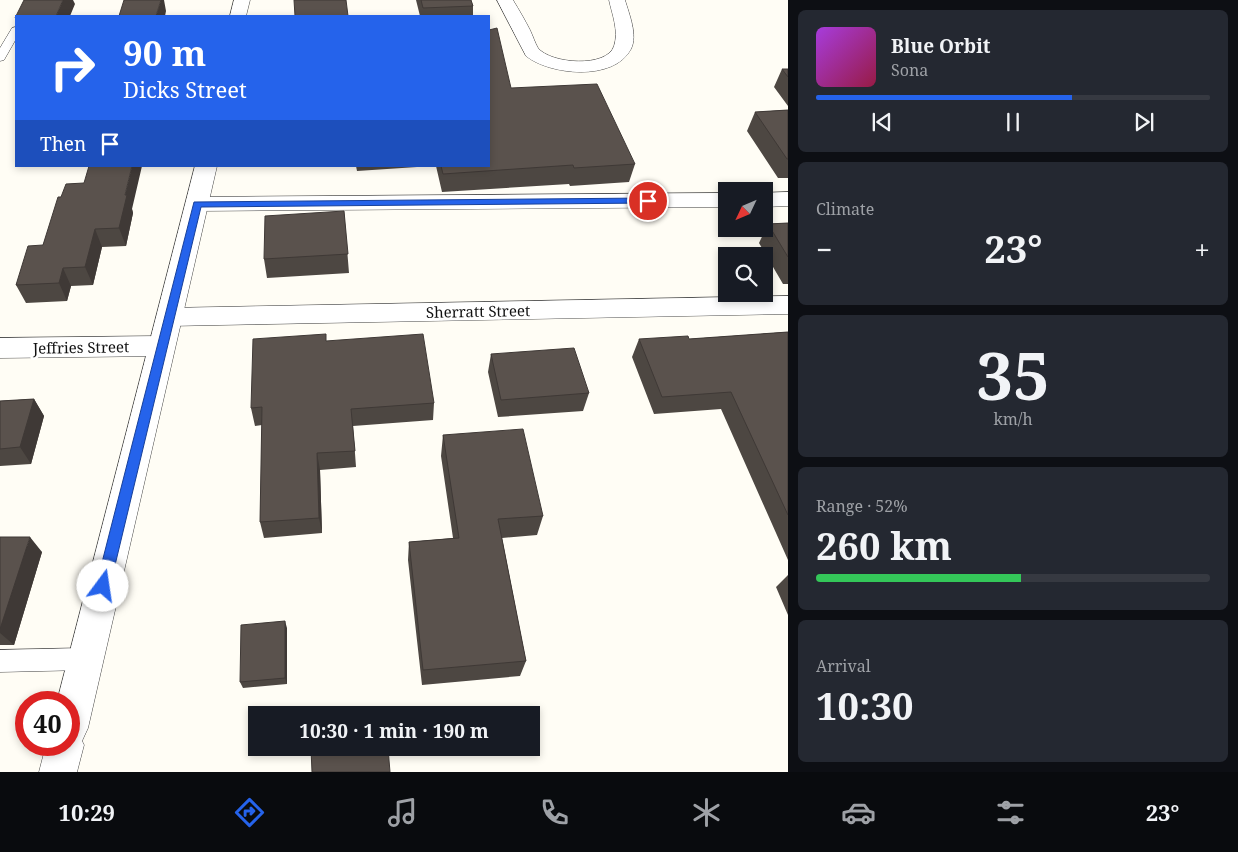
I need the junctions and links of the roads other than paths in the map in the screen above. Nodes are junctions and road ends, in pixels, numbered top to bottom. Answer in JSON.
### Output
{"nodes":[{"id":1,"x":242,"y":0,"type":"edge"},
{"id":2,"x":506,"y":0,"type":"edge"},
{"id":3,"x":616,"y":0,"type":"edge"},
{"id":4,"x":238,"y":15,"type":"edge"},
{"id":5,"x":15,"y":32,"type":"edge"},
{"id":6,"x":0,"y":58,"type":"edge"},
{"id":7,"x":206,"y":167,"type":"edge"},
{"id":8,"x":718,"y":200,"type":"edge"},
{"id":9,"x":773,"y":200,"type":"edge"},
{"id":10,"x":788,"y":200,"type":"edge"},
{"id":11,"x":197,"y":204,"type":"junction"},
{"id":12,"x":788,"y":305,"type":"edge"},
{"id":13,"x":169,"y":317,"type":"junction"},
{"id":14,"x":162,"y":346,"type":"junction"},
{"id":15,"x":0,"y":348,"type":"edge"},
{"id":16,"x":85,"y":660,"type":"junction"},
{"id":17,"x":0,"y":662,"type":"edge"},
{"id":18,"x":78,"y":691,"type":"edge"},
{"id":19,"x":62,"y":756,"type":"edge"},
{"id":20,"x":58,"y":772,"type":"edge"}],
"edges":[{"from":1,"to":4,"type":"street"},
{"from":2,"to":3,"type":"street"},
{"from":5,"to":6,"type":"lane"},
{"from":7,"to":11,"type":"street"},
{"from":8,"to":11,"type":"street"},
{"from":9,"to":10,"type":"street"},
{"from":11,"to":13,"type":"street"},
{"from":12,"to":13,"type":"street","name":"Sherratt Street"},
{"from":13,"to":14,"type":"street"},
{"from":14,"to":15,"type":"street","name":"Jeffries Street"},
{"from":14,"to":16,"type":"street"},
{"from":16,"to":17,"type":"lane"},
{"from":16,"to":18,"type":"street"},
{"from":19,"to":20,"type":"street"}]}
